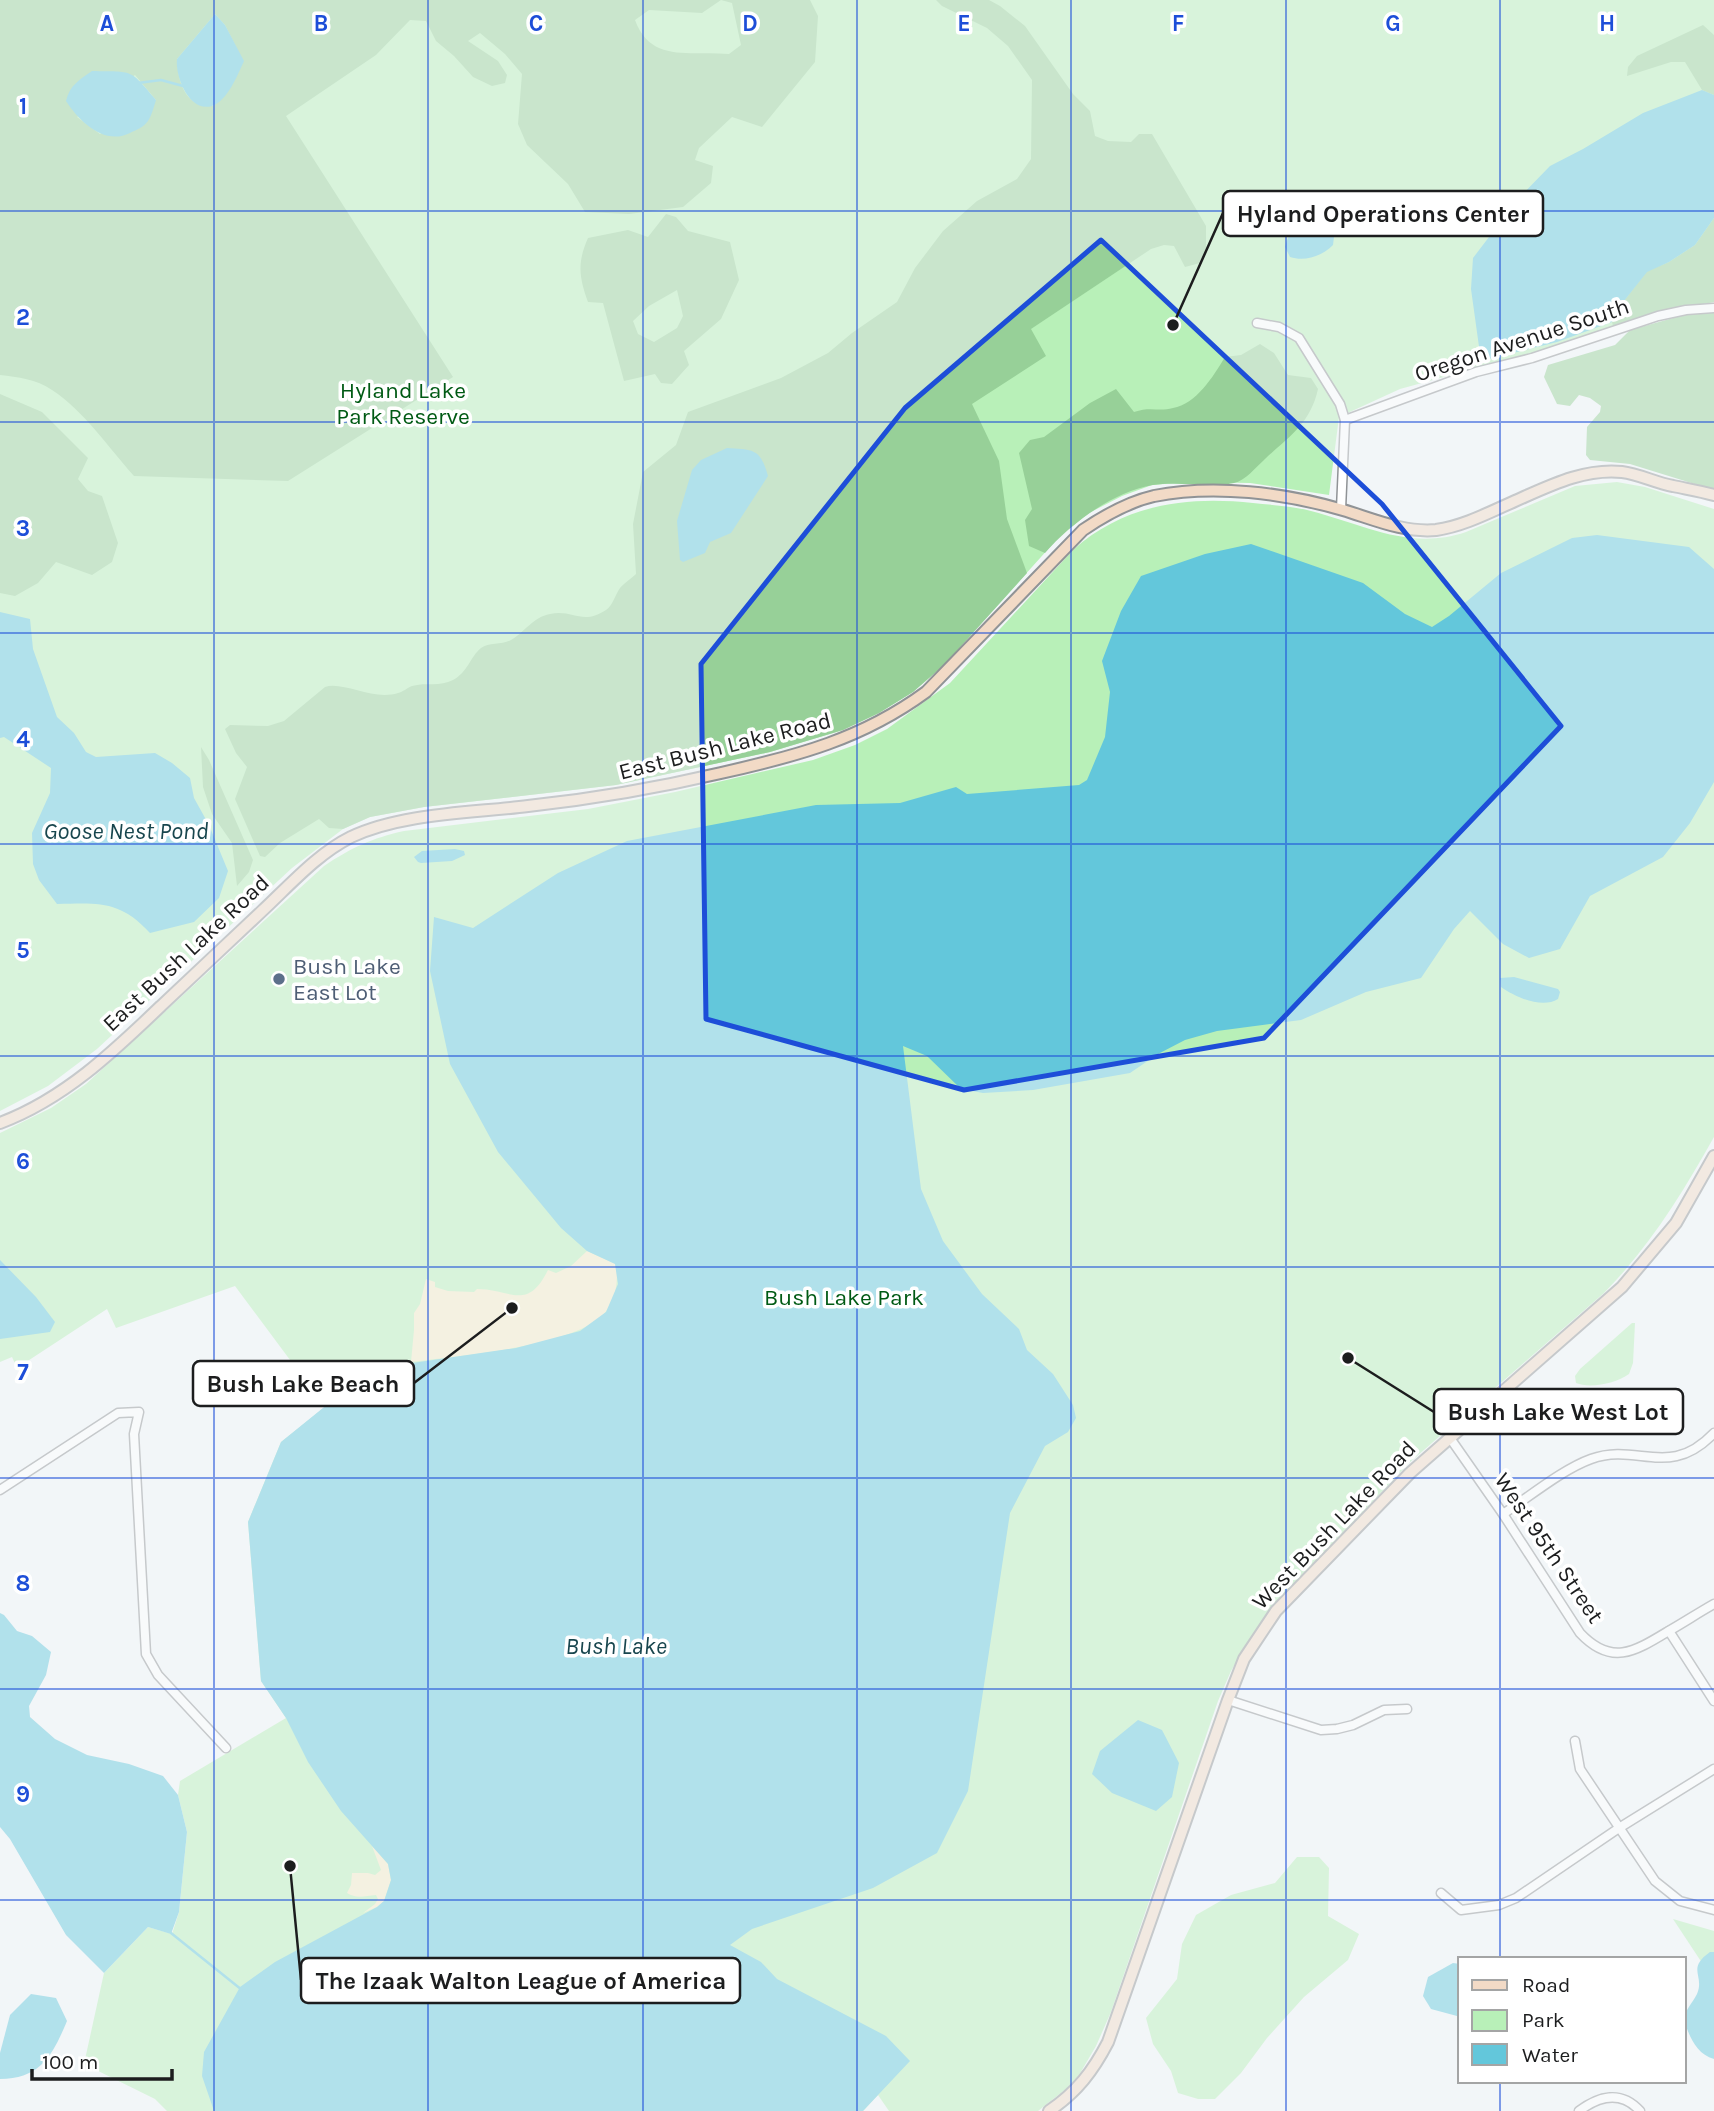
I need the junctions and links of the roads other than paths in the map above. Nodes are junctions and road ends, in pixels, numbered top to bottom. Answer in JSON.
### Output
{"nodes":[{"id":1,"x":1714,"y":308,"type":"edge"},
{"id":2,"x":1257,"y":323,"type":"dead end"},
{"id":3,"x":1345,"y":420,"type":"junction"},
{"id":4,"x":1672,"y":486,"type":"junction"},
{"id":5,"x":1714,"y":495,"type":"edge"},
{"id":6,"x":1714,"y":503,"type":"edge"},
{"id":7,"x":1341,"y":509,"type":"junction"},
{"id":8,"x":0,"y":1123,"type":"edge"},
{"id":9,"x":1714,"y":1156,"type":"edge"},
{"id":10,"x":1714,"y":1433,"type":"edge"},
{"id":11,"x":1450,"y":1438,"type":"junction"},
{"id":12,"x":0,"y":1490,"type":"edge"},
{"id":13,"x":1503,"y":1514,"type":"junction"},
{"id":14,"x":1714,"y":1604,"type":"edge"},
{"id":15,"x":1669,"y":1631,"type":"junction"},
{"id":16,"x":1228,"y":1700,"type":"junction"},
{"id":17,"x":1714,"y":1701,"type":"edge"},
{"id":18,"x":1407,"y":1709,"type":"dead end"},
{"id":19,"x":1575,"y":1741,"type":"dead end"},
{"id":20,"x":226,"y":1748,"type":"dead end"},
{"id":21,"x":1714,"y":1769,"type":"edge"},
{"id":22,"x":1619,"y":1828,"type":"junction"},
{"id":23,"x":1441,"y":1893,"type":"dead end"},
{"id":24,"x":1714,"y":1910,"type":"edge"},
{"id":25,"x":1049,"y":2111,"type":"edge"},
{"id":26,"x":1579,"y":2111,"type":"edge"},
{"id":27,"x":1640,"y":2111,"type":"edge"}],
"edges":[{"from":1,"to":3,"type":"street","name":"Oregon Avenue South"},
{"from":2,"to":3,"type":"street"},
{"from":3,"to":7,"type":"street"},
{"from":4,"to":5,"type":"street","name":"East Bush Lake Road"},
{"from":4,"to":6,"type":"street","name":"East Bush Lake Road"},
{"from":4,"to":7,"type":"street","name":"East Bush Lake Road"},
{"from":7,"to":8,"type":"street","name":"East Bush Lake Road"},
{"from":9,"to":11,"type":"street","name":"West Bush Lake Road"},
{"from":10,"to":13,"type":"street"},
{"from":11,"to":13,"type":"street","name":"West 95th Street"},
{"from":11,"to":16,"type":"street","name":"West Bush Lake Road"},
{"from":12,"to":20,"type":"street"},
{"from":13,"to":15,"type":"street","name":"West 95th Street"},
{"from":14,"to":15,"type":"street","name":"West 95th Street"},
{"from":15,"to":17,"type":"street"},
{"from":16,"to":18,"type":"street"},
{"from":16,"to":25,"type":"street","name":"West Bush Lake Road"},
{"from":19,"to":22,"type":"street"},
{"from":21,"to":22,"type":"street"},
{"from":22,"to":23,"type":"street"},
{"from":22,"to":24,"type":"street"},
{"from":26,"to":27,"type":"street"}]}
